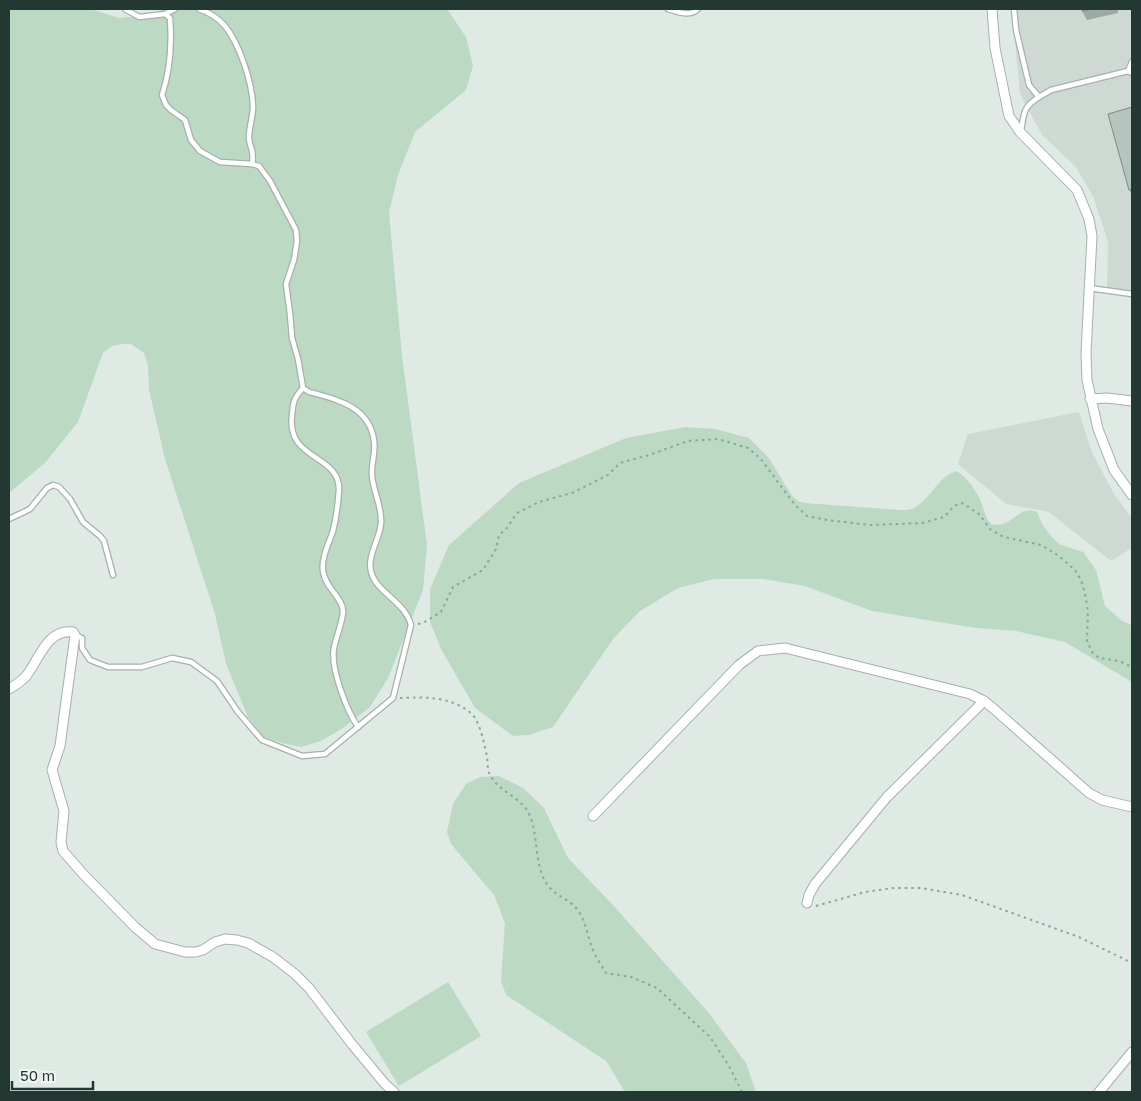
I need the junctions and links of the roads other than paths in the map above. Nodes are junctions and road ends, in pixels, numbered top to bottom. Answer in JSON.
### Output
{"nodes":[{"id":1,"x":125,"y":9,"type":"edge"},
{"id":2,"x":175,"y":9,"type":"edge"},
{"id":3,"x":199,"y":9,"type":"edge"},
{"id":4,"x":668,"y":9,"type":"edge"},
{"id":5,"x":698,"y":9,"type":"edge"},
{"id":6,"x":992,"y":9,"type":"edge"},
{"id":7,"x":1014,"y":9,"type":"edge"},
{"id":8,"x":165,"y":14,"type":"junction"},
{"id":9,"x":1132,"y":62,"type":"edge"},
{"id":10,"x":1130,"y":72,"type":"edge"},
{"id":11,"x":1039,"y":97,"type":"junction"},
{"id":12,"x":1020,"y":132,"type":"junction"},
{"id":13,"x":252,"y":164,"type":"junction"},
{"id":14,"x":1090,"y":288,"type":"junction"},
{"id":15,"x":1132,"y":294,"type":"edge"},
{"id":16,"x":303,"y":388,"type":"junction"},
{"id":17,"x":1090,"y":399,"type":"junction"},
{"id":18,"x":1132,"y":401,"type":"edge"},
{"id":19,"x":1132,"y":495,"type":"edge"},
{"id":20,"x":9,"y":519,"type":"edge"},
{"id":21,"x":113,"y":575,"type":"dead end"},
{"id":22,"x":75,"y":635,"type":"junction"},
{"id":23,"x":9,"y":689,"type":"edge"},
{"id":24,"x":984,"y":701,"type":"junction"},
{"id":25,"x":358,"y":727,"type":"junction"},
{"id":26,"x":1132,"y":807,"type":"edge"},
{"id":27,"x":594,"y":816,"type":"dead end"},
{"id":28,"x":808,"y":903,"type":"road end"},
{"id":29,"x":1132,"y":1052,"type":"edge"},
{"id":30,"x":394,"y":1092,"type":"edge"},
{"id":31,"x":1099,"y":1092,"type":"edge"}],
"edges":[{"from":1,"to":8,"type":"lane"},
{"from":2,"to":8,"type":"lane"},
{"from":3,"to":13,"type":"lane"},
{"from":4,"to":5,"type":"lane"},
{"from":6,"to":12,"type":"street"},
{"from":7,"to":11,"type":"lane"},
{"from":8,"to":13,"type":"lane"},
{"from":9,"to":10,"type":"lane"},
{"from":10,"to":11,"type":"lane"},
{"from":11,"to":12,"type":"lane"},
{"from":12,"to":14,"type":"street"},
{"from":13,"to":16,"type":"lane"},
{"from":14,"to":15,"type":"lane"},
{"from":14,"to":17,"type":"street"},
{"from":16,"to":25,"type":"lane"},
{"from":16,"to":25,"type":"lane"},
{"from":17,"to":18,"type":"street"},
{"from":17,"to":19,"type":"street"},
{"from":20,"to":21,"type":"lane"},
{"from":22,"to":23,"type":"street"},
{"from":22,"to":25,"type":"lane"},
{"from":22,"to":30,"type":"street"},
{"from":24,"to":26,"type":"street"},
{"from":24,"to":27,"type":"street"},
{"from":24,"to":28,"type":"street"},
{"from":29,"to":31,"type":"street"}]}
